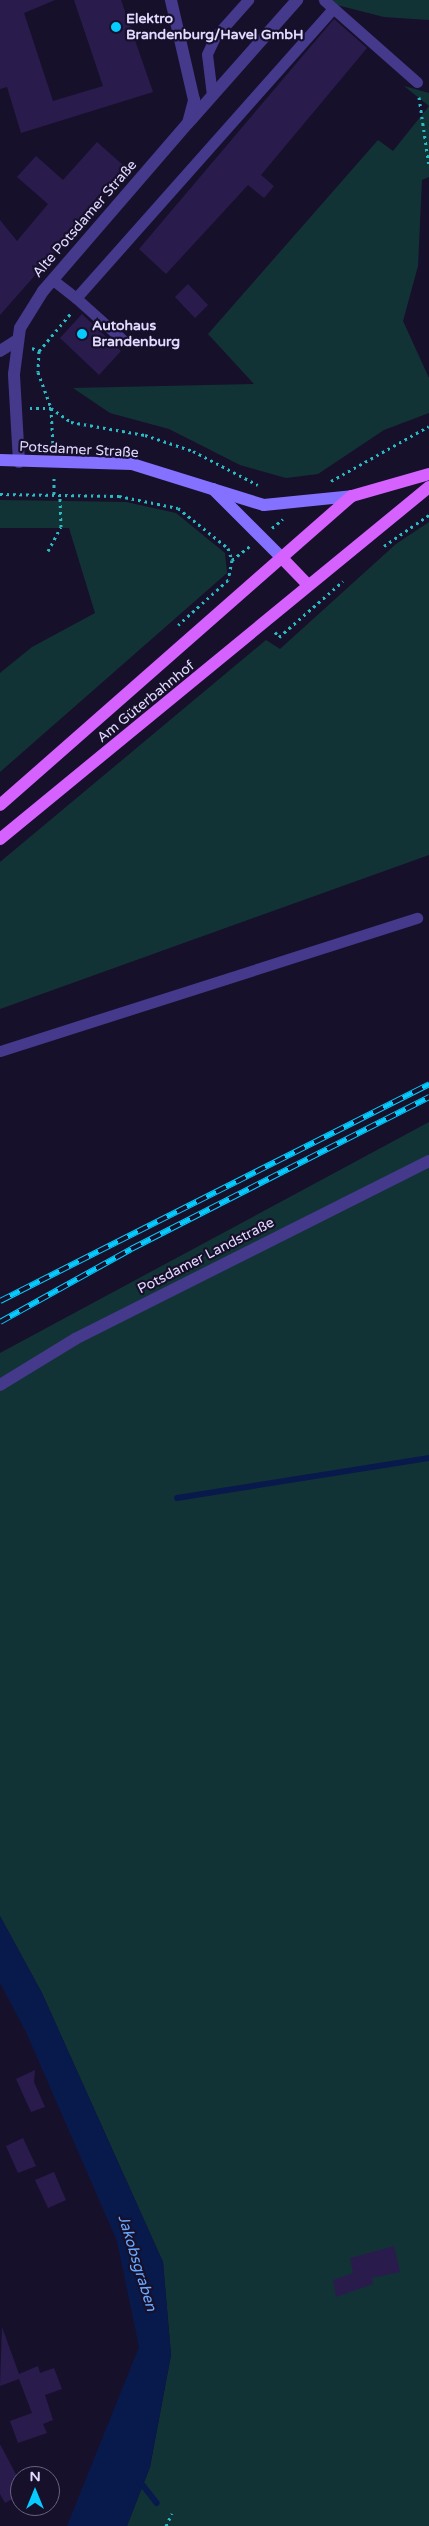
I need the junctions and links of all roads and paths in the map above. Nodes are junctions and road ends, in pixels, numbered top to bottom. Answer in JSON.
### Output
{"nodes":[{"id":1,"x":171,"y":0,"type":"edge"},
{"id":2,"x":248,"y":0,"type":"edge"},
{"id":3,"x":297,"y":0,"type":"edge"},
{"id":4,"x":324,"y":0,"type":"edge"},
{"id":5,"x":333,"y":9,"type":"junction"},
{"id":6,"x":417,"y":82,"type":"joint"},
{"id":7,"x":212,"y":95,"type":"junction"},
{"id":8,"x":188,"y":123,"type":"junction"},
{"id":9,"x":429,"y":166,"type":"edge"},
{"id":10,"x":53,"y":280,"type":"junction"},
{"id":11,"x":76,"y":298,"type":"junction"},
{"id":12,"x":124,"y":340,"type":"dead end"},
{"id":13,"x":16,"y":342,"type":"junction"},
{"id":14,"x":0,"y":351,"type":"edge"},
{"id":15,"x":39,"y":351,"type":"junction"},
{"id":16,"x":15,"y":407,"type":"junction"},
{"id":17,"x":51,"y":408,"type":"junction"},
{"id":18,"x":429,"y":426,"type":"edge"},
{"id":19,"x":0,"y":460,"type":"edge"},
{"id":20,"x":19,"y":462,"type":"junction"},
{"id":21,"x":429,"y":474,"type":"edge"},
{"id":22,"x":323,"y":484,"type":"dead end"},
{"id":23,"x":210,"y":486,"type":"junction"},
{"id":24,"x":429,"y":487,"type":"edge"},
{"id":25,"x":264,"y":488,"type":"dead end"},
{"id":26,"x":0,"y":494,"type":"edge"},
{"id":27,"x":60,"y":495,"type":"junction"},
{"id":28,"x":352,"y":496,"type":"junction"},
{"id":29,"x":429,"y":515,"type":"edge"},
{"id":30,"x":48,"y":551,"type":"dead end"},
{"id":31,"x":376,"y":552,"type":"dead end"},
{"id":32,"x":282,"y":558,"type":"junction"},
{"id":33,"x":228,"y":580,"type":"dead end"},
{"id":34,"x":308,"y":585,"type":"junction"},
{"id":35,"x":0,"y":805,"type":"edge"},
{"id":36,"x":0,"y":840,"type":"edge"},
{"id":37,"x":417,"y":918,"type":"dead end"},
{"id":38,"x":0,"y":1051,"type":"edge"},
{"id":39,"x":429,"y":1161,"type":"edge"},
{"id":40,"x":0,"y":1385,"type":"edge"},
{"id":41,"x":172,"y":2513,"type":"dead end"},
{"id":42,"x":166,"y":2526,"type":"edge"}],
"edges":[{"from":1,"to":8,"type":"street","name":"Alte Potsdamer Straße"},
{"from":2,"to":7,"type":"lane"},
{"from":3,"to":7,"type":"street","name":"Alte Potsdamer Straße"},
{"from":4,"to":5,"type":"lane"},
{"from":5,"to":6,"type":"lane"},
{"from":5,"to":11,"type":"lane"},
{"from":6,"to":9,"type":"path"},
{"from":7,"to":8,"type":"street","name":"Alte Potsdamer Straße"},
{"from":8,"to":10,"type":"street","name":"Alte Potsdamer Straße"},
{"from":10,"to":11,"type":"lane"},
{"from":10,"to":13,"type":"street","name":"Alte Potsdamer Straße"},
{"from":11,"to":12,"type":"lane"},
{"from":11,"to":15,"type":"path"},
{"from":13,"to":14,"type":"street"},
{"from":13,"to":15,"type":"path"},
{"from":13,"to":16,"type":"street","name":"Alte Potsdamer Straße"},
{"from":15,"to":17,"type":"path"},
{"from":16,"to":17,"type":"path"},
{"from":16,"to":20,"type":"street","name":"Alte Potsdamer Straße"},
{"from":17,"to":25,"type":"path"},
{"from":18,"to":22,"type":"path"},
{"from":19,"to":20,"type":"street","name":"Potsdamer Straße"},
{"from":20,"to":23,"type":"street","name":"Potsdamer Straße"},
{"from":21,"to":28,"type":"main road"},
{"from":23,"to":28,"type":"street"},
{"from":23,"to":32,"type":"street","name":"Potsdamer Straße"},
{"from":24,"to":34,"type":"main road"},
{"from":26,"to":27,"type":"path"},
{"from":27,"to":30,"type":"path"},
{"from":27,"to":33,"type":"path"},
{"from":28,"to":32,"type":"main road"},
{"from":29,"to":31,"type":"path"},
{"from":32,"to":34,"type":"main road"},
{"from":32,"to":35,"type":"main road","name":"Am Güterbahnhof"},
{"from":34,"to":36,"type":"main road","name":"Am Güterbahnhof"},
{"from":37,"to":38,"type":"lane"},
{"from":39,"to":40,"type":"street","name":"Potsdamer Landstraße"},
{"from":41,"to":42,"type":"path"}]}
